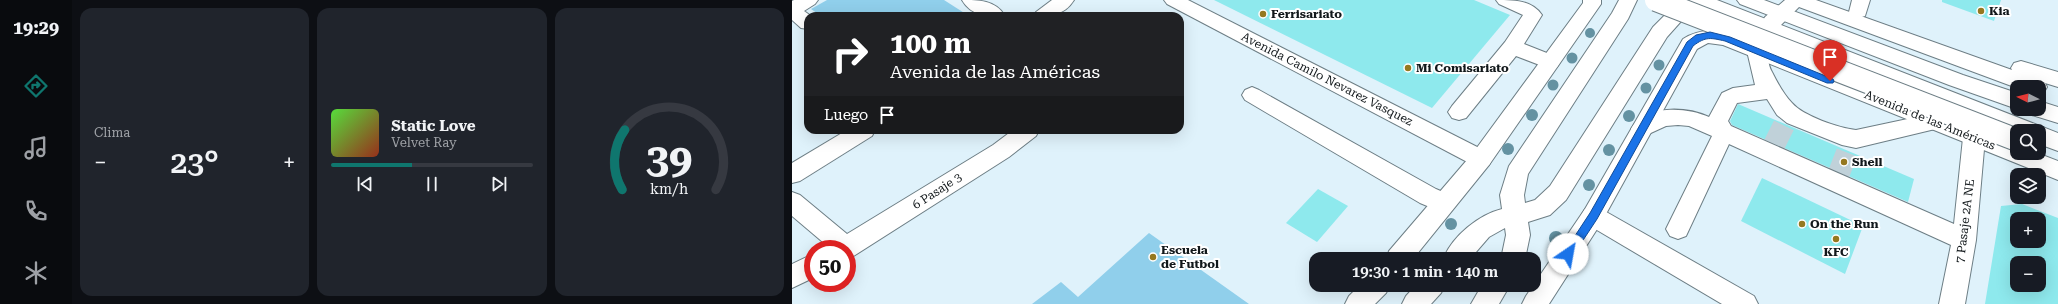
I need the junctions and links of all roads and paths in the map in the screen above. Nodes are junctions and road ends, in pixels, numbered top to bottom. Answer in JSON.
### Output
{"nodes":[{"id":1,"x":809,"y":0,"type":"edge"},
{"id":2,"x":971,"y":0,"type":"edge"},
{"id":3,"x":1066,"y":0,"type":"edge"},
{"id":4,"x":1505,"y":0,"type":"edge"},
{"id":5,"x":1592,"y":0,"type":"edge"},
{"id":6,"x":1628,"y":0,"type":"edge"},
{"id":7,"x":1656,"y":0,"type":"edge"},
{"id":8,"x":1699,"y":0,"type":"edge"},
{"id":9,"x":1746,"y":0,"type":"edge"},
{"id":10,"x":1797,"y":0,"type":"edge"},
{"id":11,"x":1827,"y":0,"type":"edge"},
{"id":12,"x":1860,"y":6,"type":"edge"},
{"id":13,"x":1181,"y":8,"type":"edge"},
{"id":14,"x":792,"y":10,"type":"edge"},
{"id":15,"x":990,"y":12,"type":"edge"},
{"id":16,"x":1049,"y":12,"type":"edge"},
{"id":17,"x":1782,"y":14,"type":"junction"},
{"id":18,"x":804,"y":20,"type":"edge"},
{"id":19,"x":1769,"y":29,"type":"junction"},
{"id":20,"x":1512,"y":47,"type":"junction"},
{"id":21,"x":1757,"y":51,"type":"junction"},
{"id":22,"x":1550,"y":62,"type":"junction"},
{"id":23,"x":1764,"y":76,"type":"junction"},
{"id":24,"x":2019,"y":80,"type":"edge"},
{"id":25,"x":2058,"y":80,"type":"edge"},
{"id":26,"x":2046,"y":90,"type":"edge"},
{"id":27,"x":2058,"y":94,"type":"edge"},
{"id":28,"x":1252,"y":95,"type":"dead end"},
{"id":29,"x":2010,"y":98,"type":"edge"},
{"id":30,"x":2046,"y":111,"type":"edge"},
{"id":31,"x":1459,"y":112,"type":"dead end"},
{"id":32,"x":2058,"y":115,"type":"edge"},
{"id":33,"x":1931,"y":122,"type":"junction"},
{"id":34,"x":2012,"y":124,"type":"edge"},
{"id":35,"x":1642,"y":129,"type":"junction"},
{"id":36,"x":1724,"y":132,"type":"junction"},
{"id":37,"x":857,"y":134,"type":"edge"},
{"id":38,"x":1022,"y":134,"type":"edge"},
{"id":39,"x":2010,"y":137,"type":"edge"},
{"id":40,"x":2046,"y":137,"type":"edge"},
{"id":41,"x":1974,"y":138,"type":"junction"},
{"id":42,"x":2058,"y":142,"type":"edge"},
{"id":43,"x":2046,"y":152,"type":"edge"},
{"id":44,"x":2058,"y":156,"type":"edge"},
{"id":45,"x":1481,"y":159,"type":"junction"},
{"id":46,"x":2058,"y":171,"type":"edge"},
{"id":47,"x":792,"y":174,"type":"edge"},
{"id":48,"x":792,"y":202,"type":"edge"},
{"id":49,"x":1444,"y":203,"type":"junction"},
{"id":50,"x":1516,"y":215,"type":"junction"},
{"id":51,"x":1593,"y":216,"type":"junction"},
{"id":52,"x":1678,"y":229,"type":"dead end"},
{"id":53,"x":836,"y":240,"type":"edge"},
{"id":54,"x":1964,"y":240,"type":"junction"},
{"id":55,"x":856,"y":241,"type":"edge"},
{"id":56,"x":1404,"y":252,"type":"edge"},
{"id":57,"x":1461,"y":252,"type":"edge"},
{"id":58,"x":1514,"y":252,"type":"edge"},
{"id":59,"x":804,"y":270,"type":"edge"},
{"id":60,"x":792,"y":277,"type":"edge"},
{"id":61,"x":1370,"y":292,"type":"edge"},
{"id":62,"x":1426,"y":292,"type":"edge"},
{"id":63,"x":1492,"y":292,"type":"edge"},
{"id":64,"x":1720,"y":298,"type":"edge"},
{"id":65,"x":1358,"y":304,"type":"edge"},
{"id":66,"x":1415,"y":304,"type":"edge"},
{"id":67,"x":1484,"y":304,"type":"edge"},
{"id":68,"x":1535,"y":304,"type":"edge"},
{"id":69,"x":1745,"y":304,"type":"edge"},
{"id":70,"x":1952,"y":304,"type":"edge"}],
"edges":[{"from":1,"to":14,"type":"main road"},
{"from":2,"to":15,"type":"main road"},
{"from":3,"to":16,"type":"main road"},
{"from":4,"to":20,"type":"main road"},
{"from":5,"to":22,"type":"main road"},
{"from":6,"to":50,"type":"main road"},
{"from":7,"to":39,"type":"main road","name":"Avenida de las Américas","bridge":true},
{"from":8,"to":19,"type":"main road"},
{"from":8,"to":50,"type":"main road"},
{"from":9,"to":17,"type":"main road"},
{"from":10,"to":17,"type":"main road"},
{"from":10,"to":24,"type":"main road"},
{"from":11,"to":12,"type":"main road"},
{"from":12,"to":25,"type":"main road"},
{"from":13,"to":45,"type":"main road","name":"Avenida Camilo Nevarez Vasquez"},
{"from":14,"to":18,"type":"main road"},
{"from":17,"to":19,"type":"main road"},
{"from":17,"to":29,"type":"main road"},
{"from":19,"to":21,"type":"main road"},
{"from":19,"to":34,"type":"main road"},
{"from":20,"to":22,"type":"main road"},
{"from":20,"to":31,"type":"main road"},
{"from":21,"to":23,"type":"main road"},
{"from":21,"to":33,"type":"main road","name":"Avenida de las Américas"},
{"from":21,"to":35,"type":"main road","name":"Avenida de las Américas"},
{"from":22,"to":45,"type":"main road"},
{"from":23,"to":33,"type":"main road"},
{"from":23,"to":36,"type":"main road"},
{"from":26,"to":27,"type":"main road"},
{"from":28,"to":49,"type":"main road"},
{"from":30,"to":32,"type":"main road"},
{"from":33,"to":41,"type":"main road","name":"Avenida de las Américas"},
{"from":35,"to":36,"type":"main road"},
{"from":35,"to":51,"type":"main road"},
{"from":36,"to":52,"type":"main road"},
{"from":36,"to":54,"type":"main road"},
{"from":37,"to":47,"type":"main road"},
{"from":38,"to":55,"type":"main road","name":"6 Pasaje 3"},
{"from":40,"to":42,"type":"main road"},
{"from":41,"to":46,"type":"main road","name":"Avenida de las Américas"},
{"from":41,"to":54,"type":"main road","name":"7 Pasaje 2A NE"},
{"from":43,"to":44,"type":"main road"},
{"from":45,"to":49,"type":"main road"},
{"from":48,"to":53,"type":"main road"},
{"from":49,"to":56,"type":"main road"},
{"from":50,"to":57,"type":"main road"},
{"from":50,"to":58,"type":"main road"},
{"from":51,"to":64,"type":"main road"},
{"from":51,"to":68,"type":"main road"},
{"from":54,"to":70,"type":"main road","name":"7 Pasaje 2A NE"},
{"from":59,"to":60,"type":"main road"},
{"from":61,"to":65,"type":"main road"},
{"from":62,"to":66,"type":"main road"},
{"from":63,"to":67,"type":"main road"},
{"from":64,"to":69,"type":"main road"}]}
